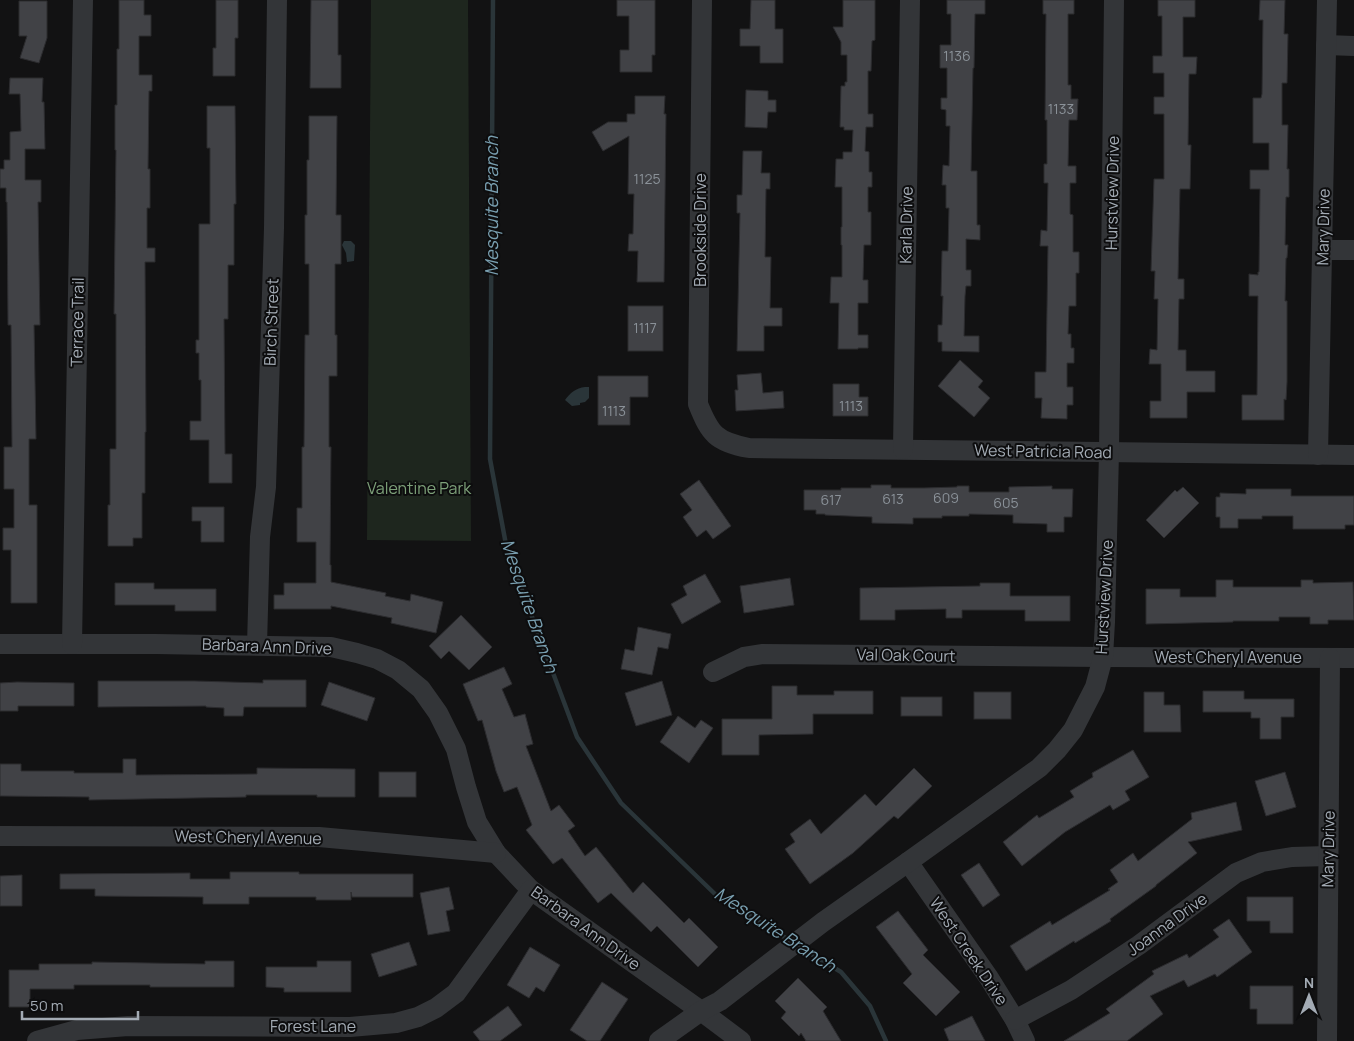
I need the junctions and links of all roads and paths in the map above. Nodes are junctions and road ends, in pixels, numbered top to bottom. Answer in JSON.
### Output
{"nodes":[{"id":1,"x":83,"y":0,"type":"edge"},
{"id":2,"x":277,"y":0,"type":"edge"},
{"id":3,"x":702,"y":0,"type":"edge"},
{"id":4,"x":910,"y":0,"type":"edge"},
{"id":5,"x":1114,"y":0,"type":"edge"},
{"id":6,"x":1326,"y":0,"type":"edge"},
{"id":7,"x":1326,"y":45,"type":"junction"},
{"id":8,"x":1354,"y":46,"type":"edge"},
{"id":9,"x":1323,"y":250,"type":"junction"},
{"id":10,"x":1354,"y":250,"type":"edge"},
{"id":11,"x":732,"y":445,"type":"joint"},
{"id":12,"x":902,"y":449,"type":"junction"},
{"id":13,"x":1109,"y":452,"type":"junction"},
{"id":14,"x":1318,"y":455,"type":"junction"},
{"id":15,"x":1354,"y":455,"type":"edge"},
{"id":16,"x":0,"y":644,"type":"edge"},
{"id":17,"x":72,"y":644,"type":"junction"},
{"id":18,"x":257,"y":644,"type":"junction"},
{"id":19,"x":1103,"y":657,"type":"junction"},
{"id":20,"x":1330,"y":658,"type":"junction"},
{"id":21,"x":1354,"y":658,"type":"edge"},
{"id":22,"x":713,"y":672,"type":"dead end"},
{"id":23,"x":0,"y":836,"type":"edge"},
{"id":24,"x":496,"y":853,"type":"junction"},
{"id":25,"x":1328,"y":856,"type":"junction"},
{"id":26,"x":908,"y":862,"type":"junction"},
{"id":27,"x":531,"y":890,"type":"junction"},
{"id":28,"x":701,"y":1011,"type":"junction"},
{"id":29,"x":1015,"y":1020,"type":"junction"},
{"id":30,"x":37,"y":1041,"type":"edge"},
{"id":31,"x":659,"y":1041,"type":"edge"},
{"id":32,"x":741,"y":1041,"type":"edge"},
{"id":33,"x":1025,"y":1041,"type":"edge"},
{"id":34,"x":1327,"y":1041,"type":"edge"}],
"edges":[{"from":1,"to":17,"type":"street","name":"Terrace Trail"},
{"from":2,"to":18,"type":"street","name":"Birch Street"},
{"from":3,"to":11,"type":"street","name":"Brookside Drive"},
{"from":4,"to":12,"type":"street","name":"Karla Drive"},
{"from":5,"to":13,"type":"street","name":"Hurstview Drive"},
{"from":6,"to":7,"type":"street","name":"Mary Drive"},
{"from":7,"to":8,"type":"street"},
{"from":7,"to":9,"type":"street","name":"Mary Drive"},
{"from":9,"to":10,"type":"street"},
{"from":9,"to":14,"type":"street","name":"Mary Drive"},
{"from":11,"to":12,"type":"street","name":"West Patricia Road"},
{"from":12,"to":13,"type":"street","name":"West Patricia Road"},
{"from":13,"to":14,"type":"street","name":"West Patricia Road"},
{"from":13,"to":19,"type":"street","name":"Hurstview Drive"},
{"from":14,"to":15,"type":"street","name":"West Patricia Road"},
{"from":16,"to":17,"type":"street","name":"Barbara Ann Drive"},
{"from":17,"to":18,"type":"street","name":"Barbara Ann Drive"},
{"from":18,"to":24,"type":"street","name":"Barbara Ann Drive"},
{"from":19,"to":20,"type":"street","name":"West Cheryl Avenue"},
{"from":19,"to":22,"type":"street","name":"Val Oak Court"},
{"from":19,"to":26,"type":"street","name":"Hurstview Drive"},
{"from":20,"to":21,"type":"street","name":"West Cheryl Avenue"},
{"from":20,"to":25,"type":"street","name":"Mary Drive"},
{"from":23,"to":24,"type":"street","name":"West Cheryl Avenue"},
{"from":24,"to":27,"type":"street","name":"Barbara Ann Drive"},
{"from":25,"to":29,"type":"street","name":"Joanna Drive"},
{"from":25,"to":34,"type":"street","name":"Mary Drive"},
{"from":26,"to":28,"type":"street","name":"Hurstview Drive"},
{"from":26,"to":29,"type":"street","name":"West Creek Drive"},
{"from":27,"to":28,"type":"street","name":"Barbara Ann Drive"},
{"from":27,"to":30,"type":"street","name":"Forest Lane"},
{"from":28,"to":31,"type":"street","name":"Hurstview Drive"},
{"from":28,"to":32,"type":"street","name":"Barbara Ann Drive"},
{"from":29,"to":33,"type":"street","name":"West Creek Drive"}]}
